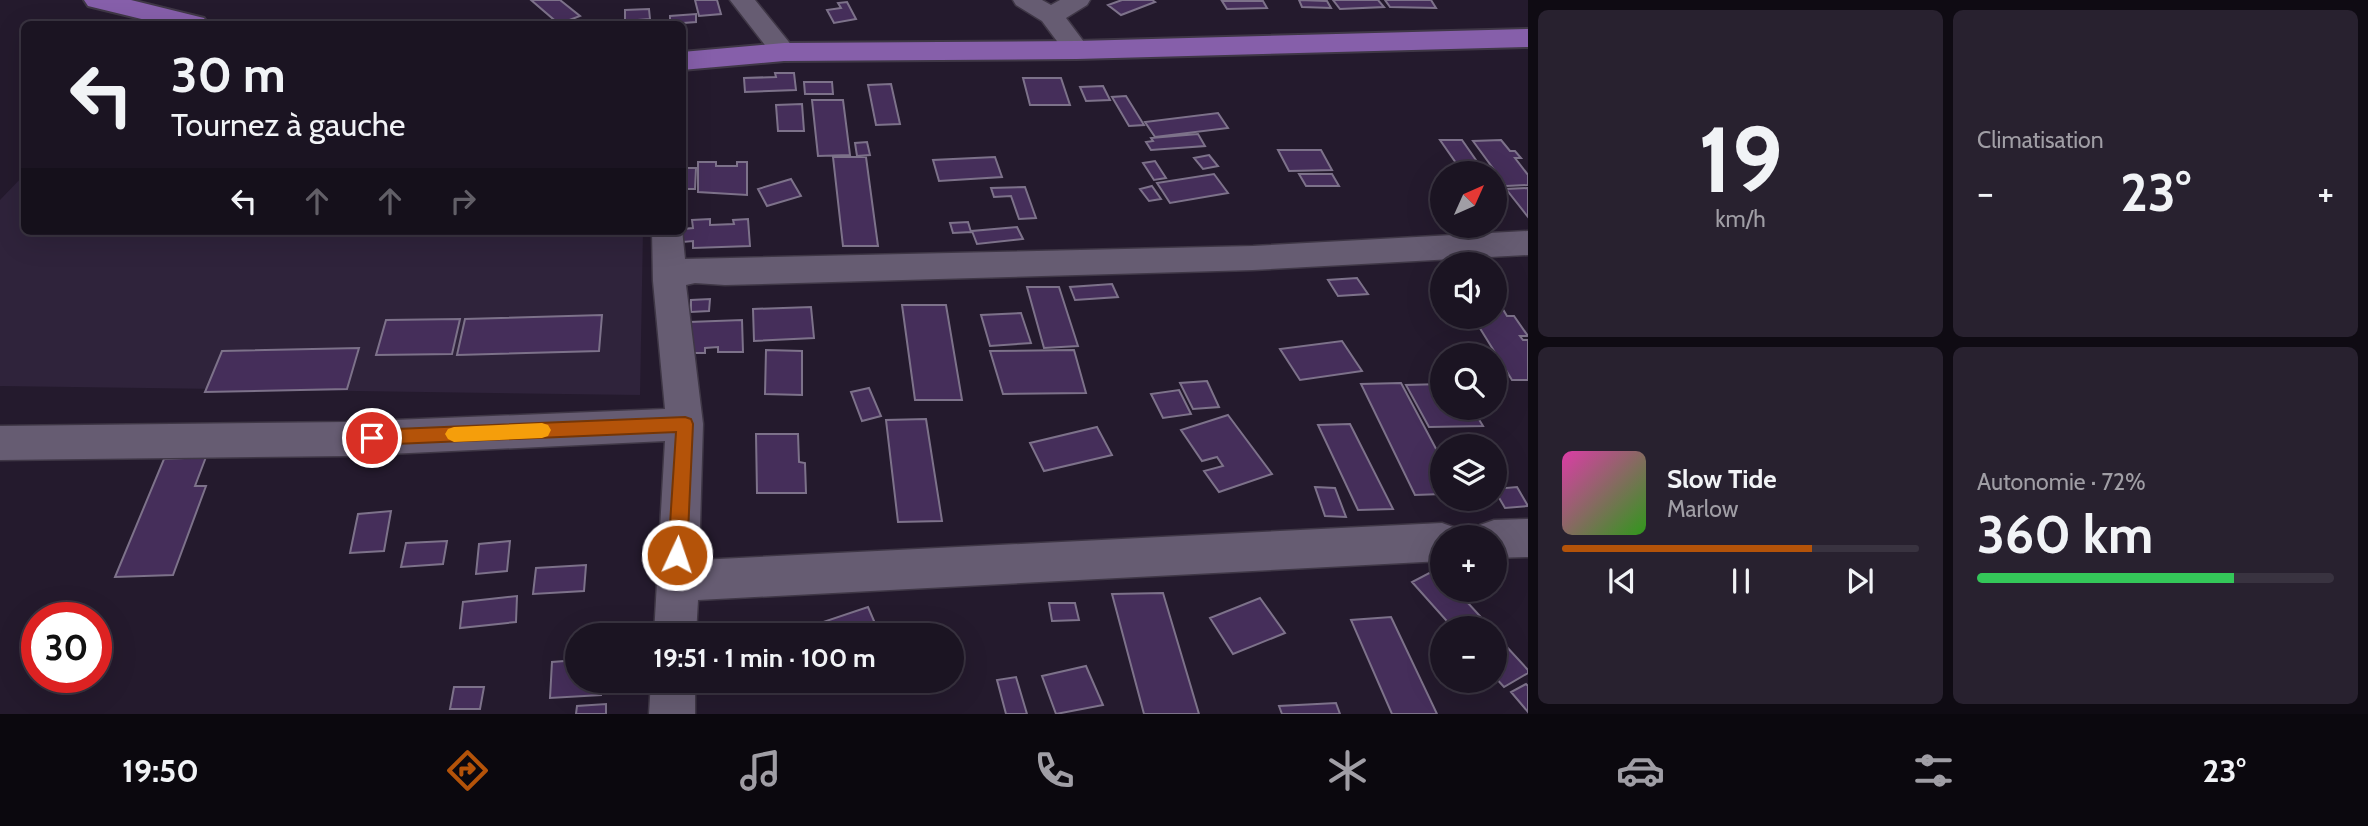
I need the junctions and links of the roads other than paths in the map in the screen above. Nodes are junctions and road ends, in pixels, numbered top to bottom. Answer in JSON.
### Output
{"nodes":[{"id":1,"x":98,"y":0,"type":"edge"},
{"id":2,"x":742,"y":0,"type":"edge"},
{"id":3,"x":1025,"y":0,"type":"edge"},
{"id":4,"x":1079,"y":0,"type":"edge"},
{"id":5,"x":1051,"y":16,"type":"junction"},
{"id":6,"x":182,"y":21,"type":"edge"},
{"id":7,"x":1528,"y":38,"type":"edge"},
{"id":8,"x":1077,"y":50,"type":"junction"},
{"id":9,"x":784,"y":52,"type":"junction"},
{"id":10,"x":686,"y":61,"type":"edge"},
{"id":11,"x":668,"y":235,"type":"edge"},
{"id":12,"x":1528,"y":243,"type":"edge"},
{"id":13,"x":669,"y":281,"type":"junction"},
{"id":14,"x":685,"y":424,"type":"junction"},
{"id":15,"x":0,"y":443,"type":"edge"},
{"id":16,"x":1528,"y":538,"type":"edge"},
{"id":17,"x":1507,"y":539,"type":"edge"},
{"id":18,"x":1430,"y":543,"type":"edge"},
{"id":19,"x":676,"y":581,"type":"junction"},
{"id":20,"x":675,"y":623,"type":"edge"},
{"id":21,"x":673,"y":693,"type":"edge"},
{"id":22,"x":673,"y":714,"type":"edge"}],
"edges":[{"from":1,"to":6,"type":"main road"},
{"from":2,"to":9,"type":"street"},
{"from":3,"to":5,"type":"street"},
{"from":4,"to":5,"type":"street"},
{"from":5,"to":8,"type":"street"},
{"from":7,"to":8,"type":"main road"},
{"from":8,"to":9,"type":"main road"},
{"from":9,"to":10,"type":"main road"},
{"from":11,"to":13,"type":"street"},
{"from":12,"to":13,"type":"street"},
{"from":13,"to":14,"type":"street"},
{"from":14,"to":15,"type":"street"},
{"from":14,"to":19,"type":"street"},
{"from":16,"to":17,"type":"street"},
{"from":18,"to":19,"type":"street"},
{"from":19,"to":20,"type":"street"},
{"from":21,"to":22,"type":"street"}]}
